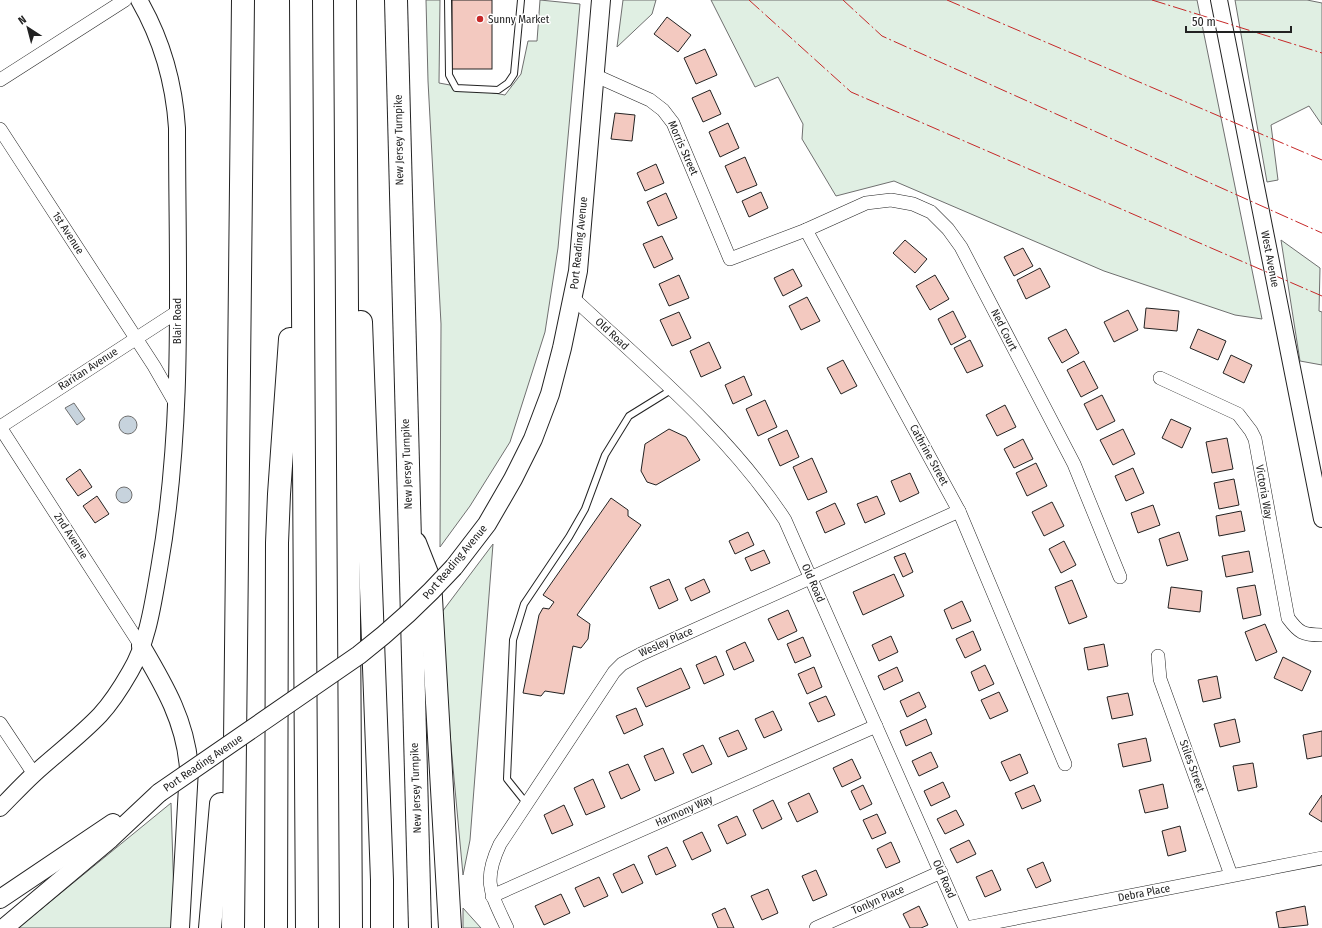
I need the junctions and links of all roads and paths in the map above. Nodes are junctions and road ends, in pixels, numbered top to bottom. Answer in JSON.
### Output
{"nodes":[{"id":1,"x":125,"y":0,"type":"edge"},
{"id":2,"x":139,"y":0,"type":"edge"},
{"id":3,"x":243,"y":0,"type":"edge"},
{"id":4,"x":301,"y":0,"type":"edge"},
{"id":5,"x":396,"y":0,"type":"edge"},
{"id":6,"x":448,"y":0,"type":"edge"},
{"id":7,"x":521,"y":0,"type":"edge"},
{"id":8,"x":601,"y":0,"type":"edge"},
{"id":9,"x":1219,"y":0,"type":"edge"},
{"id":10,"x":345,"y":4,"type":"edge"},
{"id":11,"x":594,"y":75,"type":"junction"},
{"id":12,"x":0,"y":80,"type":"edge"},
{"id":13,"x":0,"y":129,"type":"edge"},
{"id":14,"x":302,"y":210,"type":"junction"},
{"id":15,"x":806,"y":230,"type":"junction"},
{"id":16,"x":573,"y":298,"type":"junction"},
{"id":17,"x":177,"y":312,"type":"junction"},
{"id":18,"x":135,"y":338,"type":"junction"},
{"id":19,"x":1160,"y":378,"type":"dead end"},
{"id":20,"x":671,"y":390,"type":"junction"},
{"id":21,"x":177,"y":406,"type":"junction"},
{"id":22,"x":0,"y":427,"type":"edge"},
{"id":23,"x":1318,"y":481,"type":"edge"},
{"id":24,"x":959,"y":511,"type":"junction"},
{"id":25,"x":1322,"y":519,"type":"edge"},
{"id":26,"x":409,"y":529,"type":"junction"},
{"id":27,"x":1120,"y":577,"type":"dead end"},
{"id":28,"x":810,"y":578,"type":"junction"},
{"id":29,"x":236,"y":626,"type":"junction"},
{"id":30,"x":1322,"y":635,"type":"edge"},
{"id":31,"x":141,"y":646,"type":"junction"},
{"id":32,"x":1158,"y":656,"type":"dead end"},
{"id":33,"x":0,"y":723,"type":"edge"},
{"id":34,"x":876,"y":726,"type":"junction"},
{"id":35,"x":1065,"y":764,"type":"dead end"},
{"id":36,"x":34,"y":774,"type":"junction"},
{"id":37,"x":159,"y":793,"type":"junction"},
{"id":38,"x":527,"y":804,"type":"junction"},
{"id":39,"x":0,"y":808,"type":"edge"},
{"id":40,"x":1322,"y":858,"type":"edge"},
{"id":41,"x":941,"y":872,"type":"junction"},
{"id":42,"x":1231,"y":875,"type":"junction"},
{"id":43,"x":492,"y":896,"type":"junction"},
{"id":44,"x":0,"y":899,"type":"edge"},
{"id":45,"x":4,"y":928,"type":"edge"},
{"id":46,"x":180,"y":928,"type":"edge"},
{"id":47,"x":210,"y":928,"type":"edge"},
{"id":48,"x":233,"y":928,"type":"edge"},
{"id":49,"x":276,"y":928,"type":"edge"},
{"id":50,"x":307,"y":928,"type":"edge"},
{"id":51,"x":351,"y":928,"type":"edge"},
{"id":52,"x":382,"y":928,"type":"edge"},
{"id":53,"x":420,"y":928,"type":"edge"},
{"id":54,"x":450,"y":928,"type":"edge"},
{"id":55,"x":507,"y":928,"type":"edge"},
{"id":56,"x":816,"y":928,"type":"edge"},
{"id":57,"x":966,"y":928,"type":"edge"}],
"edges":[{"from":1,"to":12,"type":"street"},
{"from":2,"to":17,"type":"street","name":"Blair Road"},
{"from":3,"to":29,"type":"highway"},
{"from":4,"to":14,"type":"highway"},
{"from":5,"to":26,"type":"highway","name":"New Jersey Turnpike"},
{"from":6,"to":7,"type":"lane"},
{"from":8,"to":11,"type":"main road","name":"Port Reading Avenue"},
{"from":9,"to":23,"type":"street","name":"West Avenue"},
{"from":10,"to":51,"type":"highway"},
{"from":10,"to":52,"type":"highway"},
{"from":11,"to":15,"type":"street","name":"Morris Street"},
{"from":11,"to":16,"type":"main road","name":"Port Reading Avenue"},
{"from":13,"to":18,"type":"street","name":"1st Avenue"},
{"from":14,"to":49,"type":"highway"},
{"from":14,"to":50,"type":"highway"},
{"from":15,"to":24,"type":"street","name":"Cathrine Street"},
{"from":15,"to":27,"type":"street","name":"Ned Court"},
{"from":16,"to":20,"type":"street","name":"Old Road"},
{"from":16,"to":37,"type":"main road","name":"Port Reading Avenue","bridge":true},
{"from":17,"to":18,"type":"street","name":"Raritan Avenue"},
{"from":17,"to":21,"type":"street","name":"Blair Road"},
{"from":18,"to":21,"type":"street","name":"1st Avenue"},
{"from":18,"to":22,"type":"street","name":"Raritan Avenue"},
{"from":19,"to":30,"type":"street","name":"Victoria Way"},
{"from":20,"to":28,"type":"street","name":"Old Road"},
{"from":20,"to":38,"type":"lane"},
{"from":21,"to":31,"type":"street","name":"Blair Road"},
{"from":22,"to":31,"type":"street","name":"2nd Avenue"},
{"from":23,"to":25,"type":"street","name":"West Avenue"},
{"from":24,"to":28,"type":"street","name":"Wesley Place"},
{"from":24,"to":35,"type":"street","name":"Cathrine Street"},
{"from":26,"to":53,"type":"highway","name":"New Jersey Turnpike"},
{"from":26,"to":54,"type":"highway"},
{"from":28,"to":34,"type":"street","name":"Old Road"},
{"from":28,"to":38,"type":"street","name":"Wesley Place"},
{"from":29,"to":47,"type":"highway"},
{"from":29,"to":48,"type":"highway"},
{"from":31,"to":36,"type":"street"},
{"from":31,"to":46,"type":"main road"},
{"from":32,"to":42,"type":"street","name":"Stiles Street"},
{"from":33,"to":36,"type":"street"},
{"from":34,"to":41,"type":"street","name":"Old Road"},
{"from":34,"to":43,"type":"street","name":"Harmony Way"},
{"from":36,"to":39,"type":"street"},
{"from":37,"to":44,"type":"main road","name":"Port Reading Avenue"},
{"from":37,"to":45,"type":"main road"},
{"from":38,"to":43,"type":"street","name":"Wesley Place"},
{"from":40,"to":42,"type":"street","name":"Debra Place"},
{"from":41,"to":56,"type":"street","name":"Tonlyn Place"},
{"from":41,"to":57,"type":"street","name":"Old Road"},
{"from":42,"to":57,"type":"street","name":"Debra Place"},
{"from":43,"to":55,"type":"street"}]}
